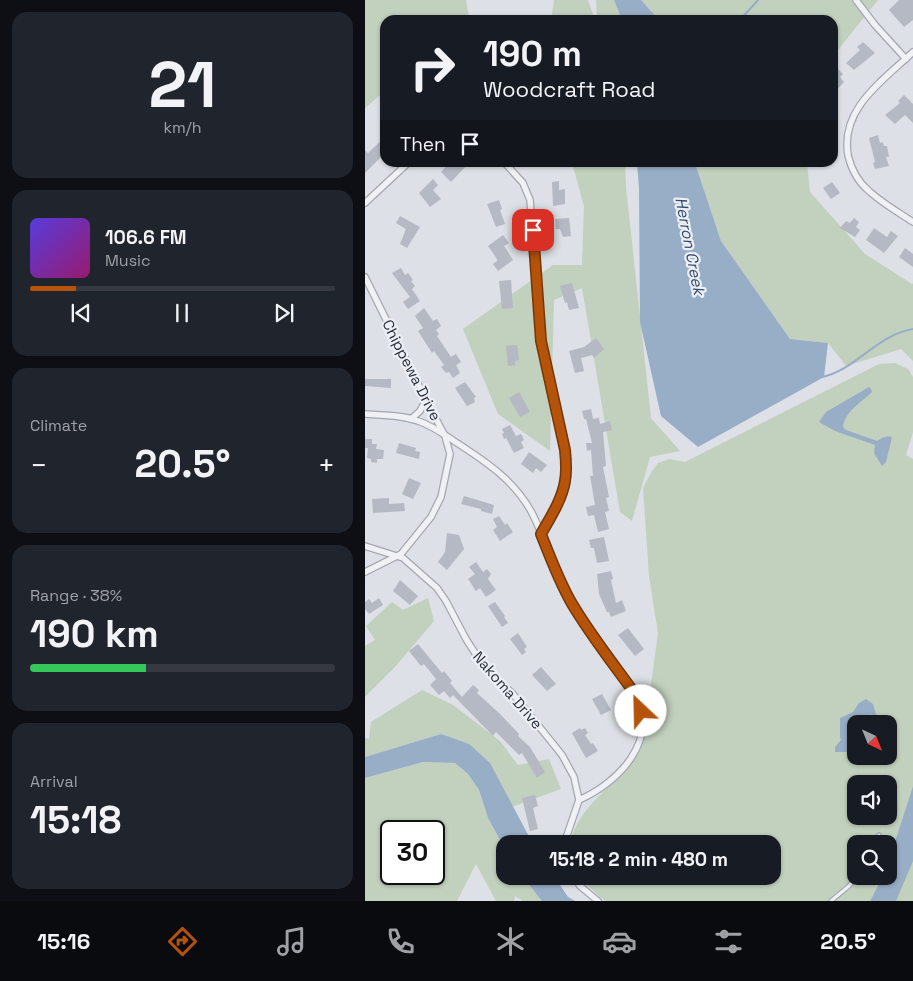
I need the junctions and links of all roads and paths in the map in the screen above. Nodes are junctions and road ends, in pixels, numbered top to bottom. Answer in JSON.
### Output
{"nodes":[{"id":1,"x":856,"y":0,"type":"edge"},
{"id":2,"x":913,"y":52,"type":"edge"},
{"id":3,"x":906,"y":58,"type":"junction"},
{"id":4,"x":404,"y":167,"type":"edge"},
{"id":5,"x":509,"y":167,"type":"edge"},
{"id":6,"x":365,"y":203,"type":"edge"},
{"id":7,"x":913,"y":222,"type":"edge"},
{"id":8,"x":365,"y":277,"type":"edge"},
{"id":9,"x":426,"y":400,"type":"junction"},
{"id":10,"x":365,"y":414,"type":"edge"},
{"id":11,"x":411,"y":419,"type":"junction"},
{"id":12,"x":445,"y":436,"type":"junction"},
{"id":13,"x":541,"y":534,"type":"junction"},
{"id":14,"x":365,"y":546,"type":"edge"},
{"id":15,"x":398,"y":556,"type":"junction"},
{"id":16,"x":365,"y":572,"type":"edge"},
{"id":17,"x":579,"y":800,"type":"junction"},
{"id":18,"x":567,"y":835,"type":"edge"},
{"id":19,"x":579,"y":885,"type":"edge"},
{"id":20,"x":850,"y":885,"type":"edge"},
{"id":21,"x":599,"y":901,"type":"edge"},
{"id":22,"x":831,"y":901,"type":"edge"}],
"edges":[{"from":1,"to":3,"type":"street"},
{"from":2,"to":3,"type":"street"},
{"from":3,"to":7,"type":"street"},
{"from":4,"to":6,"type":"street"},
{"from":5,"to":13,"type":"street"},
{"from":8,"to":9,"type":"street","name":"Chippewa Drive"},
{"from":9,"to":11,"type":"street"},
{"from":9,"to":12,"type":"street","name":"Chippewa Drive"},
{"from":10,"to":11,"type":"street"},
{"from":11,"to":12,"type":"street"},
{"from":12,"to":13,"type":"street"},
{"from":12,"to":15,"type":"street"},
{"from":13,"to":17,"type":"street"},
{"from":14,"to":15,"type":"street","name":"Nakoma Drive"},
{"from":15,"to":16,"type":"street"},
{"from":15,"to":17,"type":"street","name":"Nakoma Drive"},
{"from":17,"to":18,"type":"street"},
{"from":19,"to":21,"type":"street"},
{"from":20,"to":22,"type":"lane"}]}
